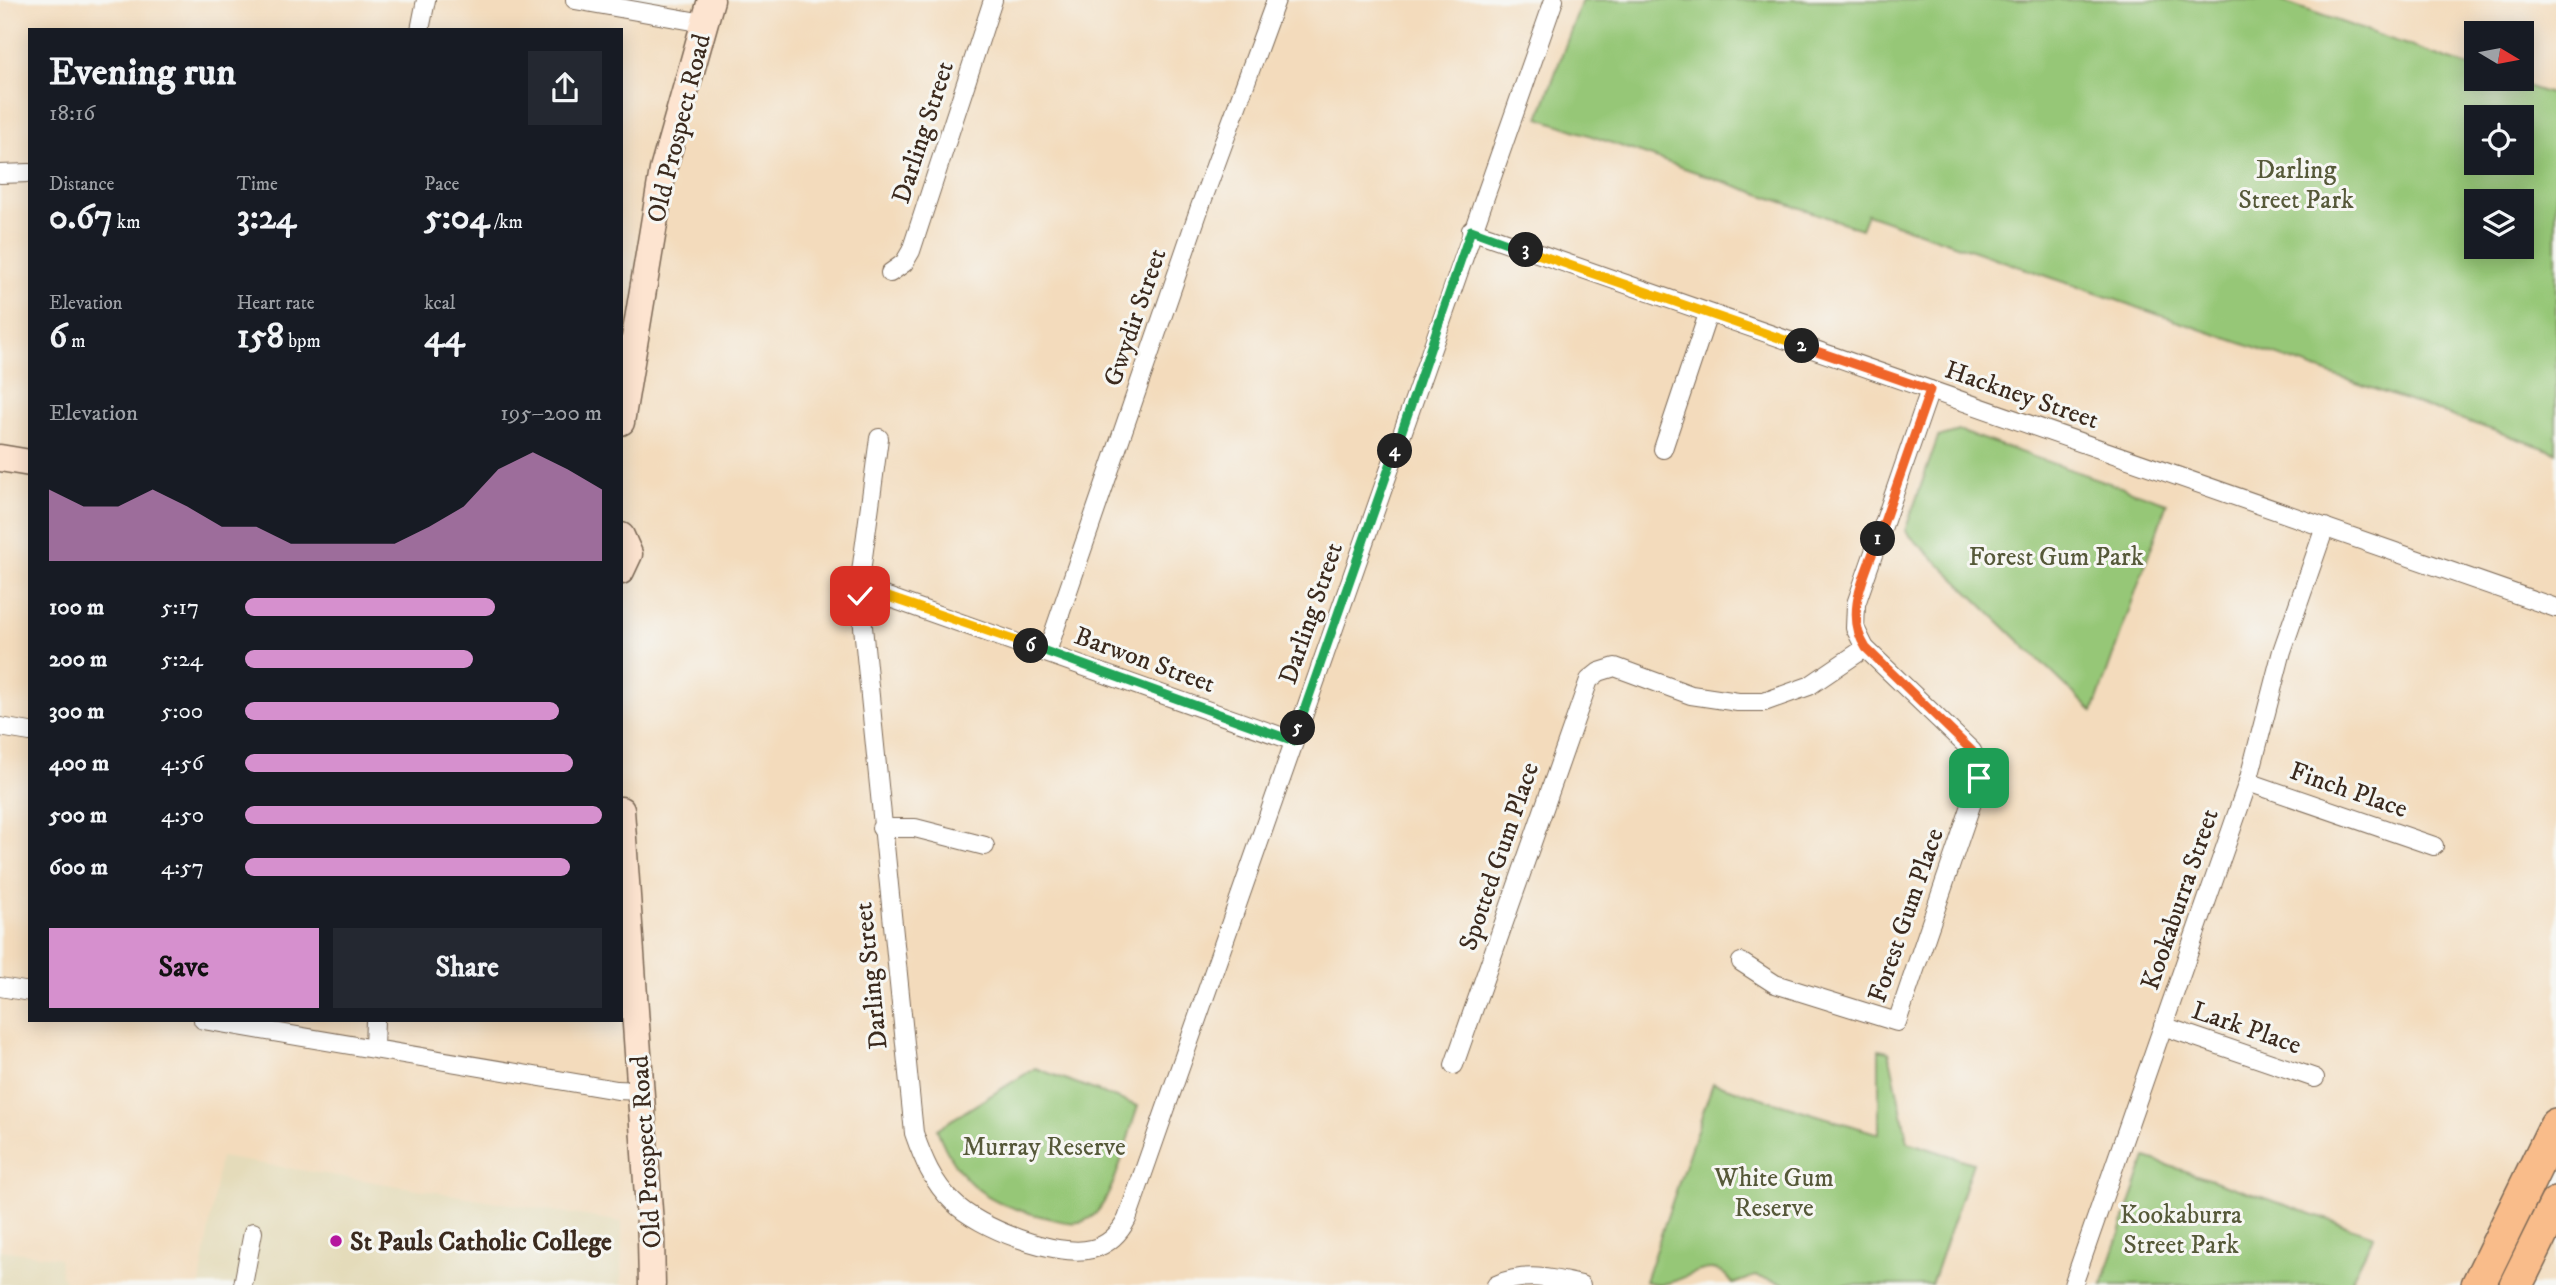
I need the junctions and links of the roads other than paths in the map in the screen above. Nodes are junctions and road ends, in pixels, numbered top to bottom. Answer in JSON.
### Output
{"nodes":[{"id":1,"x":426,"y":0,"type":"edge"},
{"id":2,"x":575,"y":0,"type":"edge"},
{"id":3,"x":993,"y":0,"type":"edge"},
{"id":4,"x":1276,"y":0,"type":"edge"},
{"id":5,"x":1554,"y":0,"type":"edge"},
{"id":6,"x":707,"y":12,"type":"edge"},
{"id":7,"x":421,"y":28,"type":"edge"},
{"id":8,"x":28,"y":173,"type":"edge"},
{"id":9,"x":0,"y":174,"type":"edge"},
{"id":10,"x":1471,"y":230,"type":"junction"},
{"id":11,"x":890,"y":273,"type":"dead end"},
{"id":12,"x":1708,"y":314,"type":"junction"},
{"id":13,"x":1930,"y":390,"type":"junction"},
{"id":14,"x":623,"y":410,"type":"edge"},
{"id":15,"x":879,"y":438,"type":"dead end"},
{"id":16,"x":1663,"y":449,"type":"dead end"},
{"id":17,"x":0,"y":458,"type":"edge"},
{"id":18,"x":28,"y":463,"type":"edge"},
{"id":19,"x":2325,"y":527,"type":"junction"},
{"id":20,"x":623,"y":540,"type":"edge"},
{"id":21,"x":623,"y":567,"type":"edge"},
{"id":22,"x":859,"y":587,"type":"junction"},
{"id":23,"x":2556,"y":608,"type":"edge"},
{"id":24,"x":1866,"y":648,"type":"junction"},
{"id":25,"x":1047,"y":652,"type":"junction"},
{"id":26,"x":0,"y":727,"type":"edge"},
{"id":27,"x":28,"y":732,"type":"edge"},
{"id":28,"x":1294,"y":741,"type":"junction"},
{"id":29,"x":2248,"y":782,"type":"junction"},
{"id":30,"x":881,"y":828,"type":"junction"},
{"id":31,"x":623,"y":837,"type":"edge"},
{"id":32,"x":985,"y":846,"type":"dead end"},
{"id":33,"x":2434,"y":846,"type":"dead end"},
{"id":34,"x":1741,"y":962,"type":"dead end"},
{"id":35,"x":0,"y":987,"type":"edge"},
{"id":36,"x":28,"y":992,"type":"edge"},
{"id":37,"x":215,"y":1022,"type":"edge"},
{"id":38,"x":375,"y":1022,"type":"edge"},
{"id":39,"x":2163,"y":1026,"type":"junction"},
{"id":40,"x":374,"y":1048,"type":"junction"},
{"id":41,"x":1454,"y":1065,"type":"dead end"},
{"id":42,"x":2315,"y":1078,"type":"dead end"},
{"id":43,"x":642,"y":1091,"type":"junction"},
{"id":44,"x":2556,"y":1125,"type":"edge"},
{"id":45,"x":2556,"y":1204,"type":"edge"},
{"id":46,"x":253,"y":1232,"type":"dead end"},
{"id":47,"x":243,"y":1285,"type":"edge"},
{"id":48,"x":652,"y":1285,"type":"edge"},
{"id":49,"x":1496,"y":1285,"type":"edge"},
{"id":50,"x":1581,"y":1285,"type":"edge"},
{"id":51,"x":2073,"y":1285,"type":"edge"},
{"id":52,"x":2478,"y":1285,"type":"edge"},
{"id":53,"x":2516,"y":1285,"type":"edge"}],
"edges":[{"from":1,"to":7,"type":"street"},
{"from":2,"to":6,"type":"street"},
{"from":3,"to":11,"type":"street","name":"Darling Street"},
{"from":4,"to":25,"type":"street","name":"Gwydir Street"},
{"from":5,"to":10,"type":"street","name":"Darling Street"},
{"from":6,"to":14,"type":"main road","name":"Old Prospect Road"},
{"from":8,"to":9,"type":"street"},
{"from":10,"to":12,"type":"street","name":"Hackney Street"},
{"from":10,"to":28,"type":"street","name":"Darling Street"},
{"from":12,"to":13,"type":"street","name":"Hackney Street"},
{"from":12,"to":16,"type":"street"},
{"from":13,"to":19,"type":"street","name":"Hackney Street"},
{"from":13,"to":24,"type":"street","name":"Forest Gum Place"},
{"from":15,"to":22,"type":"street","name":"Darling Street"},
{"from":17,"to":18,"type":"main road"},
{"from":19,"to":23,"type":"street","name":"Hackney Street"},
{"from":19,"to":29,"type":"street","name":"Kookaburra Street"},
{"from":20,"to":21,"type":"main road"},
{"from":22,"to":25,"type":"street","name":"Barwon Street"},
{"from":22,"to":30,"type":"street","name":"Darling Street"},
{"from":24,"to":34,"type":"street","name":"Forest Gum Place"},
{"from":24,"to":41,"type":"street","name":"Spotted Gum Place"},
{"from":25,"to":28,"type":"street","name":"Barwon Street"},
{"from":26,"to":27,"type":"street"},
{"from":28,"to":30,"type":"street","name":"Darling Street"},
{"from":29,"to":33,"type":"street","name":"Finch Place"},
{"from":29,"to":39,"type":"street","name":"Kookaburra Street"},
{"from":30,"to":32,"type":"street"},
{"from":31,"to":43,"type":"main road","name":"Old Prospect Road"},
{"from":35,"to":36,"type":"street"},
{"from":37,"to":40,"type":"street"},
{"from":38,"to":40,"type":"street"},
{"from":39,"to":42,"type":"street","name":"Lark Place"},
{"from":39,"to":51,"type":"street","name":"Kookaburra Street"},
{"from":40,"to":43,"type":"street"},
{"from":43,"to":48,"type":"main road","name":"Old Prospect Road"},
{"from":44,"to":52,"type":"highway"},
{"from":45,"to":53,"type":"highway"},
{"from":46,"to":47,"type":"street"},
{"from":49,"to":50,"type":"street"}]}
